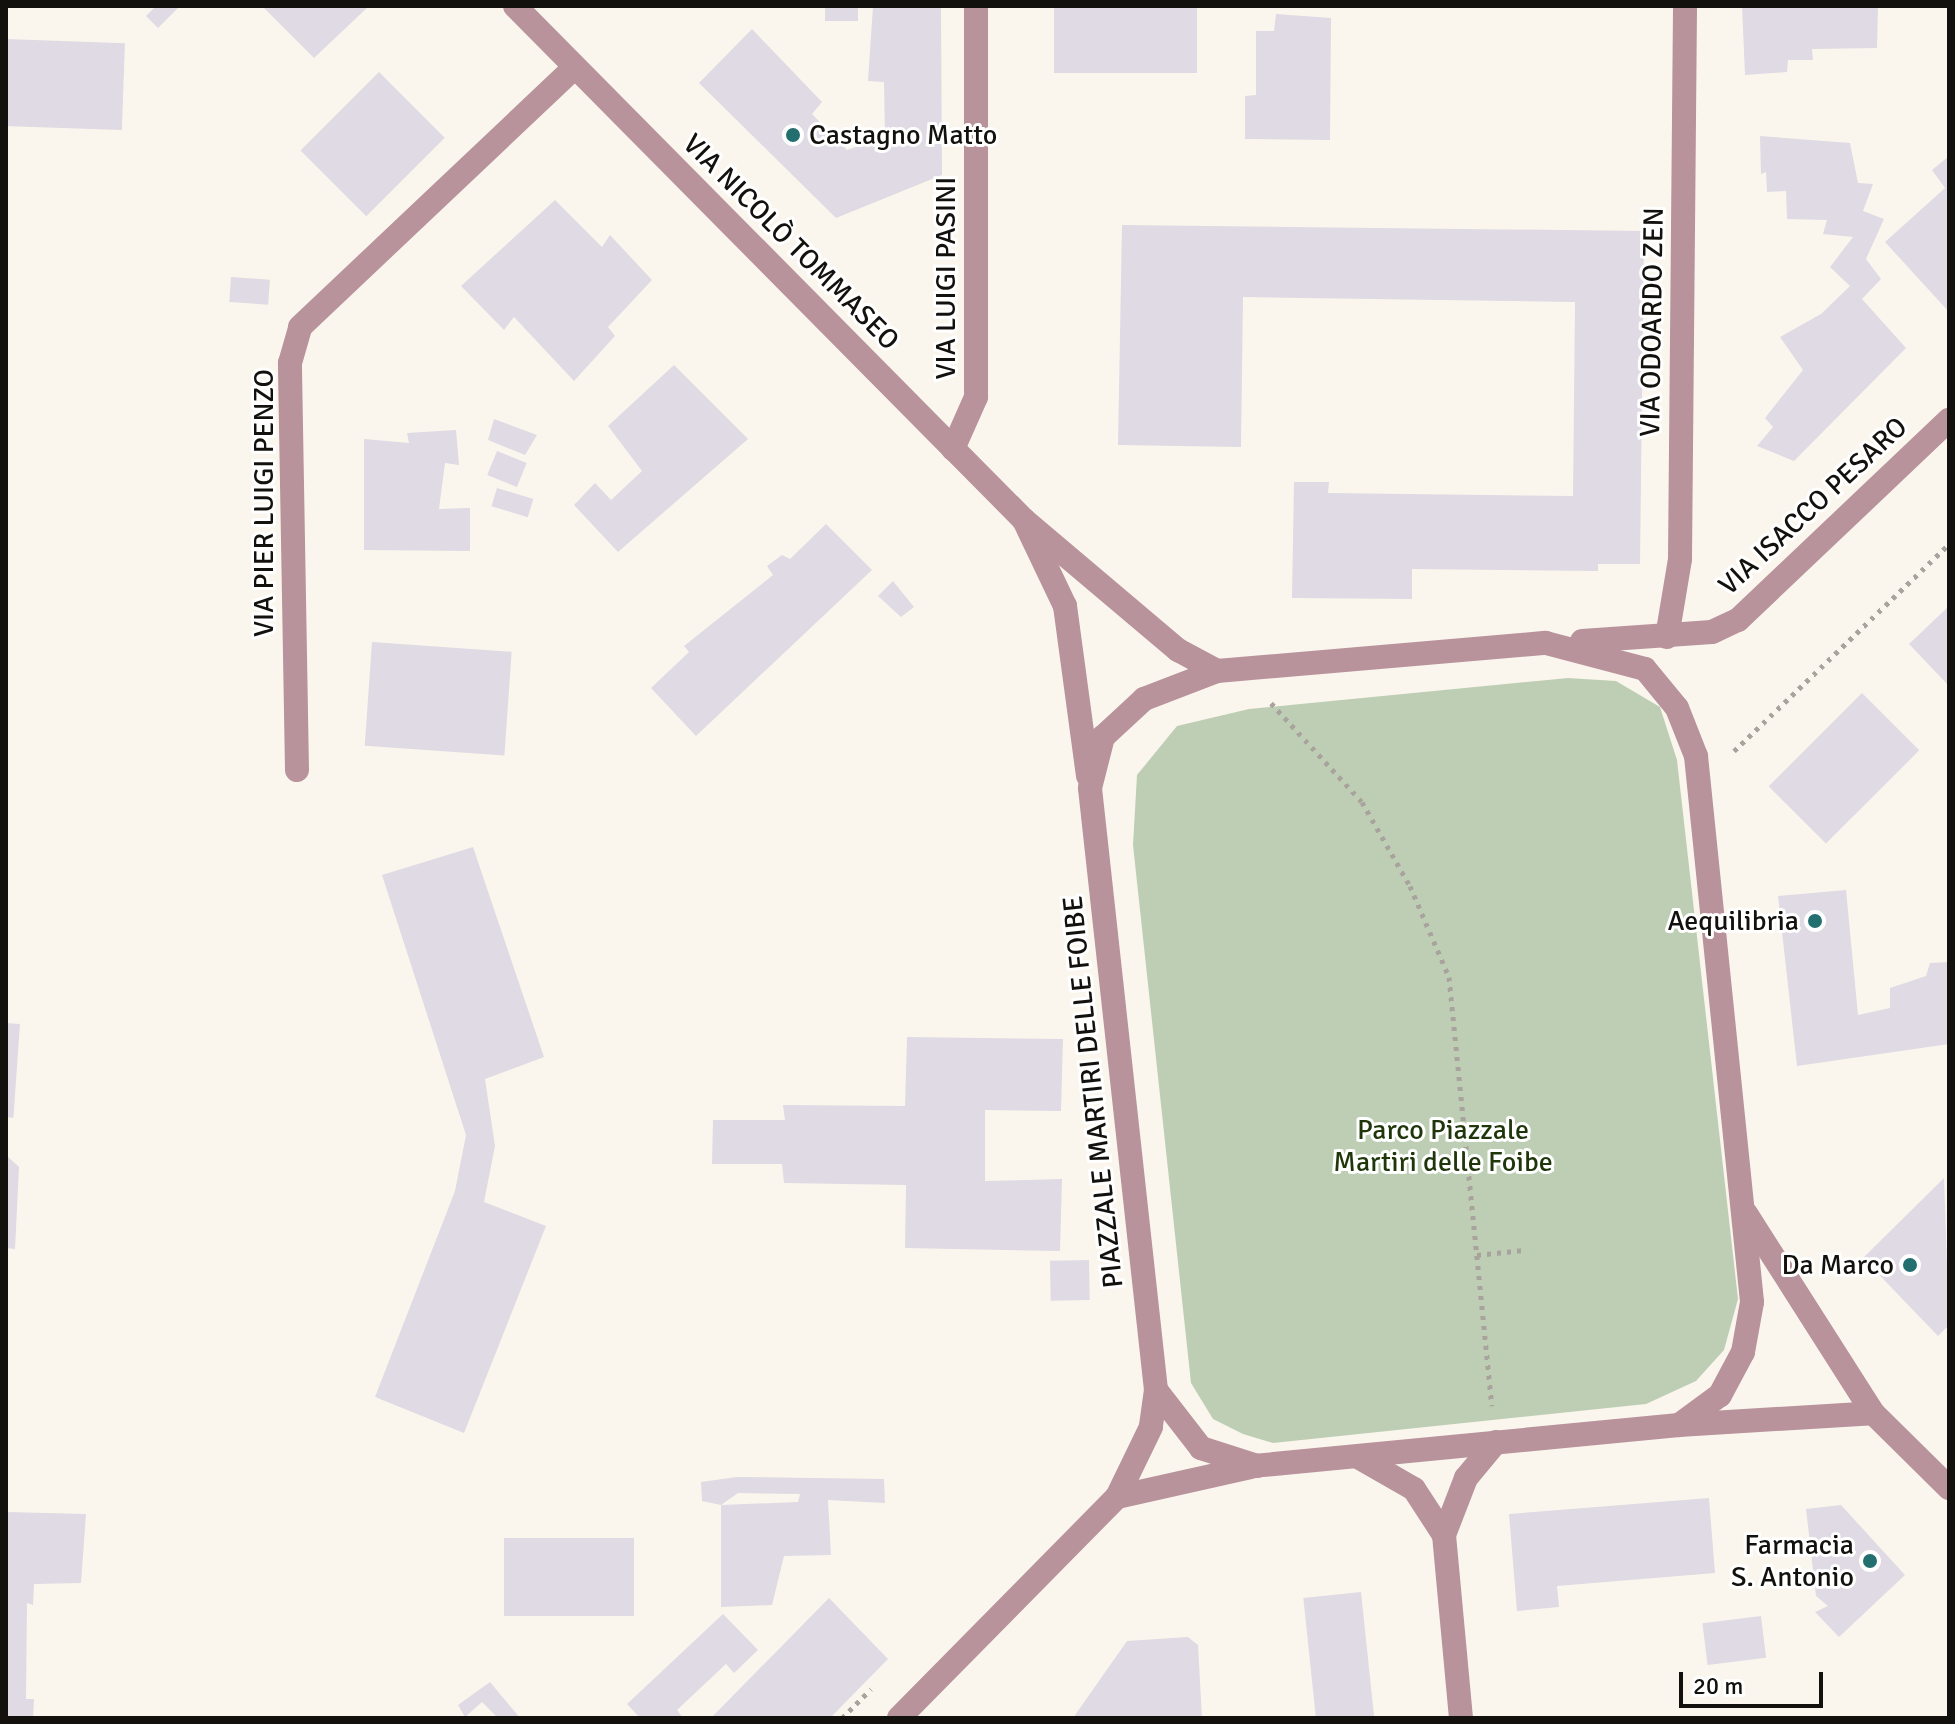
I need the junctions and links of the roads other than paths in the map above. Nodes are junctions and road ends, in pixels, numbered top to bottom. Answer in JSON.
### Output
{"nodes":[{"id":1,"x":515,"y":6,"type":"edge"},
{"id":2,"x":976,"y":6,"type":"edge"},
{"id":3,"x":1685,"y":6,"type":"edge"},
{"id":4,"x":575,"y":67,"type":"junction"},
{"id":5,"x":1949,"y":420,"type":"edge"},
{"id":6,"x":953,"y":449,"type":"junction"},
{"id":7,"x":1024,"y":520,"type":"junction"},
{"id":8,"x":1667,"y":637,"type":"junction"},
{"id":9,"x":1546,"y":643,"type":"junction"},
{"id":10,"x":1229,"y":670,"type":"junction"},
{"id":11,"x":297,"y":770,"type":"dead end"},
{"id":12,"x":1090,"y":788,"type":"junction"},
{"id":13,"x":1741,"y":1205,"type":"junction"},
{"id":14,"x":1156,"y":1390,"type":"junction"},
{"id":15,"x":1873,"y":1413,"type":"junction"},
{"id":16,"x":1679,"y":1425,"type":"junction"},
{"id":17,"x":1496,"y":1442,"type":"junction"},
{"id":18,"x":1354,"y":1456,"type":"junction"},
{"id":19,"x":1257,"y":1466,"type":"junction"},
{"id":20,"x":1949,"y":1488,"type":"edge"},
{"id":21,"x":1117,"y":1497,"type":"junction"},
{"id":22,"x":1444,"y":1535,"type":"junction"},
{"id":23,"x":899,"y":1718,"type":"edge"},
{"id":24,"x":1461,"y":1718,"type":"edge"}],
"edges":[{"from":1,"to":4,"type":"street","name":"VIA NICOLÒ TOMMASEO"},
{"from":2,"to":6,"type":"street","name":"VIA LUIGI PASINI"},
{"from":3,"to":8,"type":"street","name":"VIA ODOARDO ZEN"},
{"from":4,"to":6,"type":"street","name":"VIA NICOLÒ TOMMASEO"},
{"from":4,"to":11,"type":"street","name":"VIA PIER LUIGI PENZO"},
{"from":5,"to":8,"type":"street","name":"VIA ISACCO PESARO"},
{"from":6,"to":7,"type":"street","name":"VIA NICOLÒ TOMMASEO"},
{"from":7,"to":10,"type":"street"},
{"from":7,"to":12,"type":"street","name":"PIAZZALE MARTIRI DELLE FOIBE"},
{"from":8,"to":9,"type":"street","name":"PIAZZALE MARTIRI DELLE FOIBE"},
{"from":9,"to":10,"type":"street","name":"PIAZZALE MARTIRI DELLE FOIBE"},
{"from":9,"to":13,"type":"street","name":"PIAZZALE MARTIRI DELLE FOIBE"},
{"from":10,"to":12,"type":"street","name":"PIAZZALE MARTIRI DELLE FOIBE"},
{"from":12,"to":14,"type":"street","name":"PIAZZALE MARTIRI DELLE FOIBE"},
{"from":13,"to":15,"type":"street","name":"PIAZZALE MARTIRI DELLE FOIBE"},
{"from":13,"to":16,"type":"street","name":"PIAZZALE MARTIRI DELLE FOIBE"},
{"from":14,"to":19,"type":"street"},
{"from":14,"to":21,"type":"street","name":"PIAZZALE MARTIRI DELLE FOIBE"},
{"from":15,"to":16,"type":"street"},
{"from":15,"to":20,"type":"street"},
{"from":16,"to":17,"type":"street"},
{"from":17,"to":18,"type":"street"},
{"from":17,"to":22,"type":"street"},
{"from":18,"to":19,"type":"street"},
{"from":18,"to":22,"type":"street"},
{"from":19,"to":21,"type":"street"},
{"from":21,"to":23,"type":"street"},
{"from":22,"to":24,"type":"street"}]}
